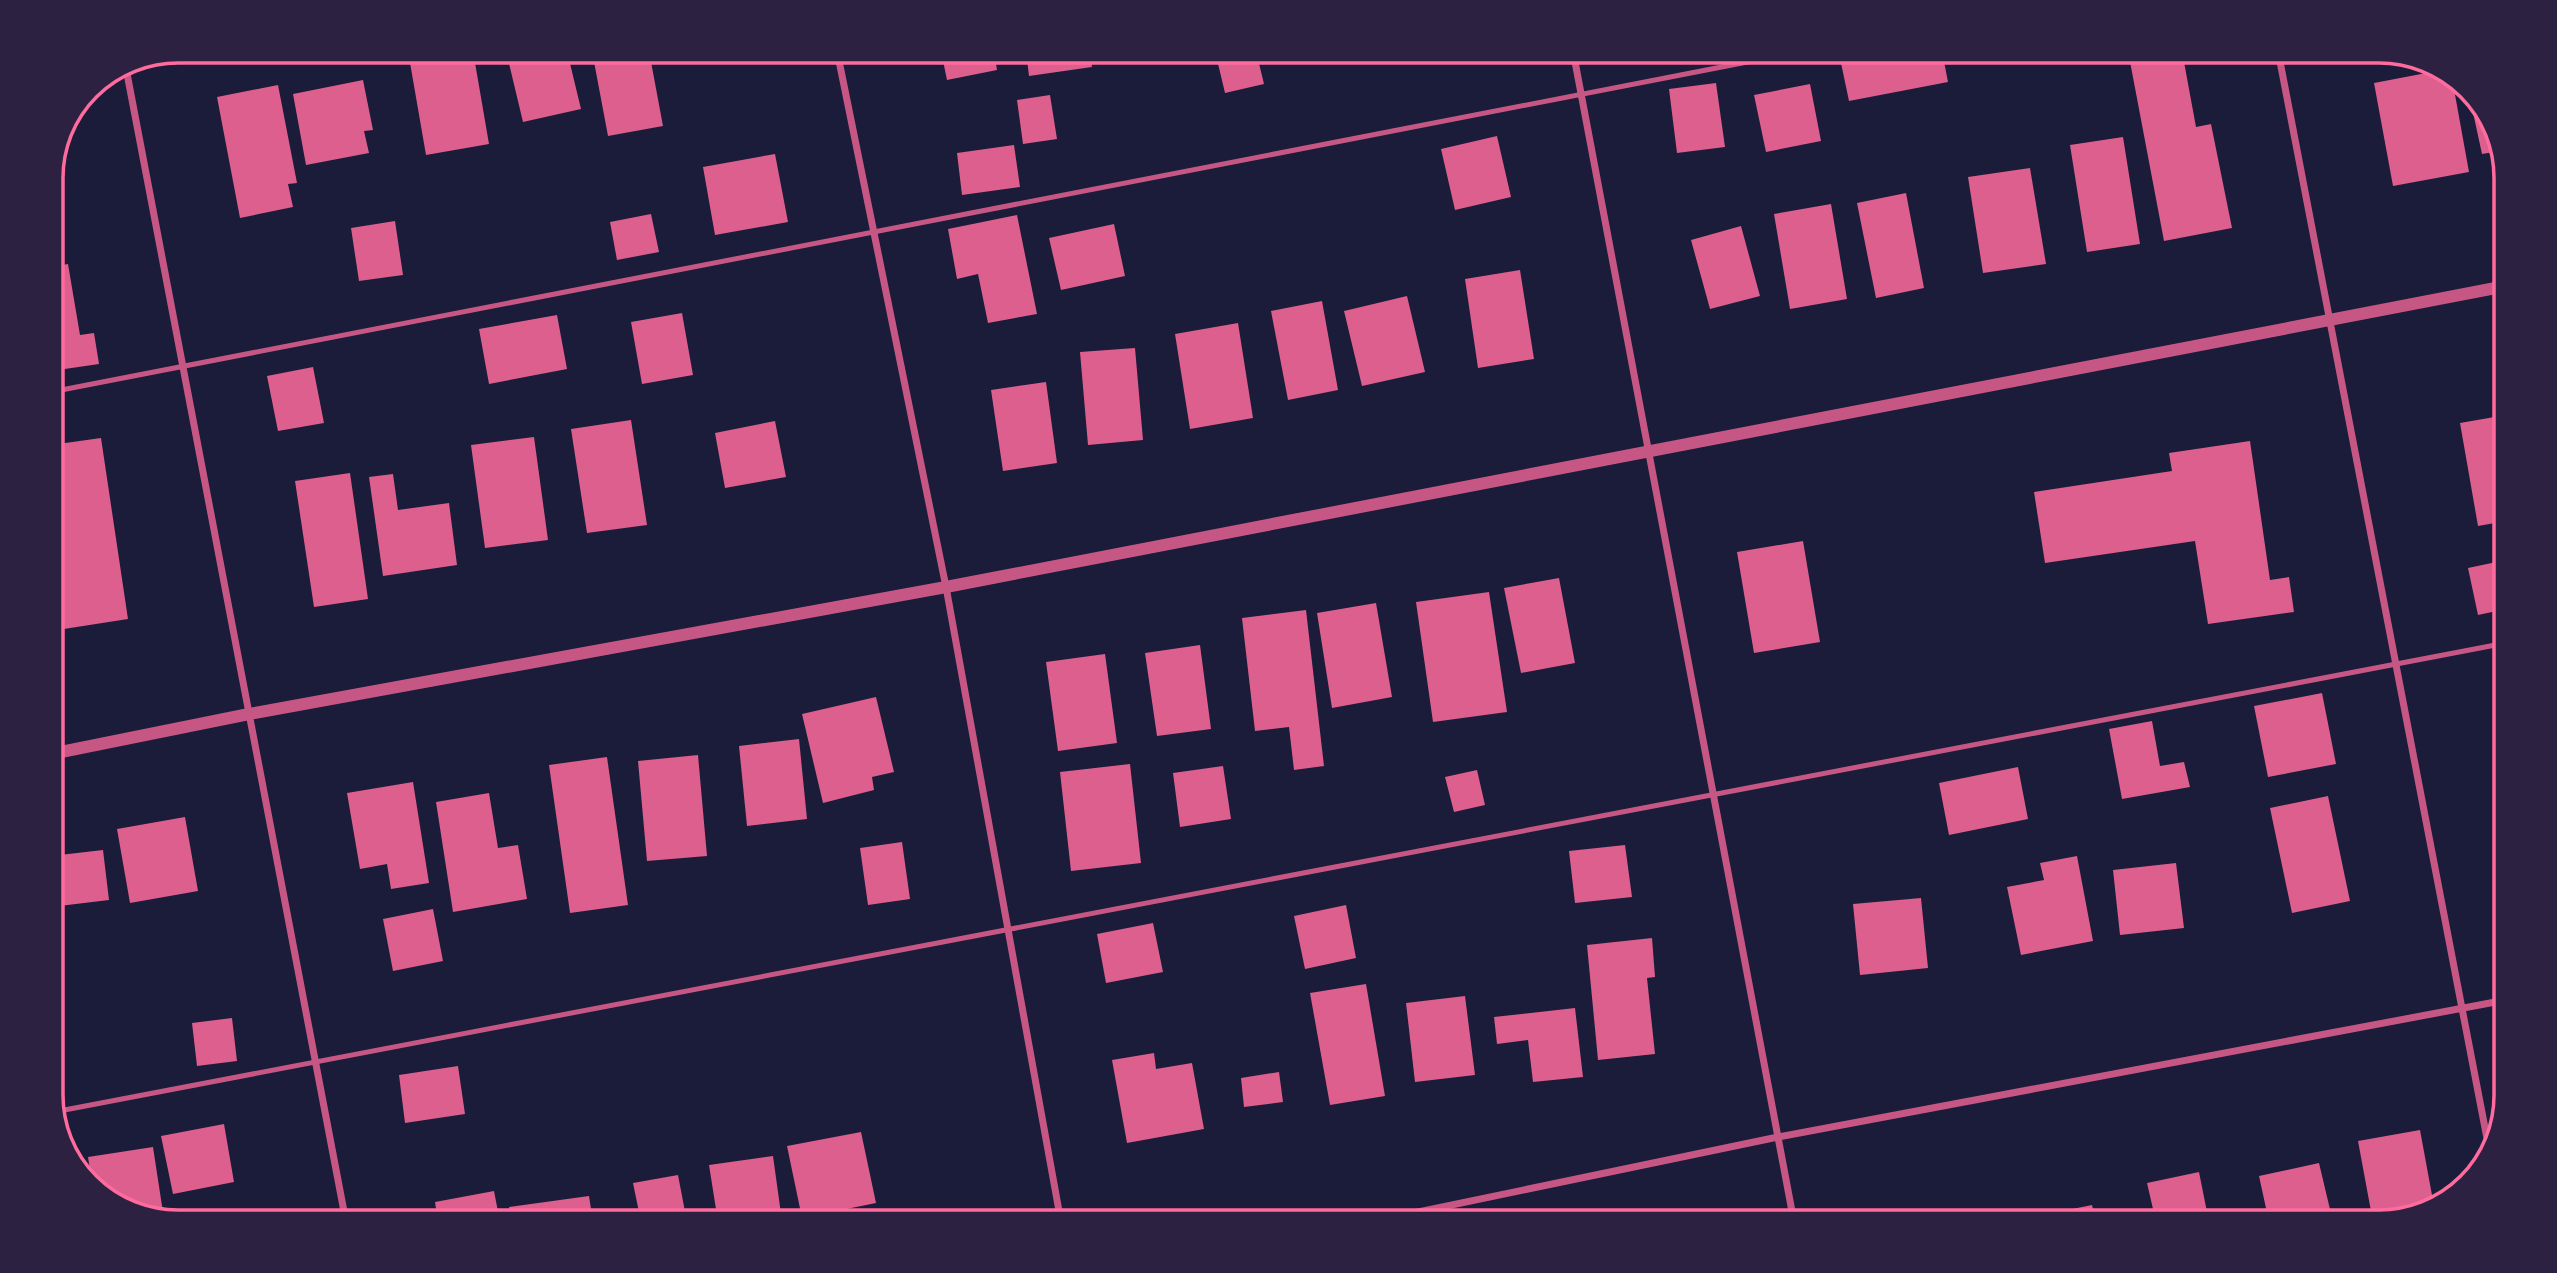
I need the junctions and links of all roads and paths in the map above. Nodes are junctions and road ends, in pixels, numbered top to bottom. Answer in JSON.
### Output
{"nodes":[{"id":1,"x":839,"y":63,"type":"edge"},
{"id":2,"x":1575,"y":63,"type":"edge"},
{"id":3,"x":1742,"y":63,"type":"edge"},
{"id":4,"x":2280,"y":63,"type":"edge"},
{"id":5,"x":127,"y":75,"type":"edge"},
{"id":6,"x":1581,"y":94,"type":"junction"},
{"id":7,"x":874,"y":233,"type":"junction"},
{"id":8,"x":2494,"y":288,"type":"edge"},
{"id":9,"x":2330,"y":318,"type":"junction"},
{"id":10,"x":183,"y":368,"type":"junction"},
{"id":11,"x":63,"y":390,"type":"edge"},
{"id":12,"x":1649,"y":452,"type":"junction"},
{"id":13,"x":946,"y":587,"type":"junction"},
{"id":14,"x":2494,"y":645,"type":"edge"},
{"id":15,"x":2396,"y":665,"type":"junction"},
{"id":16,"x":249,"y":714,"type":"junction"},
{"id":17,"x":63,"y":752,"type":"edge"},
{"id":18,"x":1713,"y":795,"type":"junction"},
{"id":19,"x":1007,"y":928,"type":"junction"},
{"id":20,"x":2494,"y":1002,"type":"edge"},
{"id":21,"x":2462,"y":1008,"type":"junction"},
{"id":22,"x":316,"y":1061,"type":"junction"},
{"id":23,"x":64,"y":1110,"type":"edge"},
{"id":24,"x":2486,"y":1136,"type":"edge"},
{"id":25,"x":1778,"y":1137,"type":"junction"},
{"id":26,"x":344,"y":1210,"type":"edge"},
{"id":27,"x":1059,"y":1210,"type":"edge"},
{"id":28,"x":1428,"y":1210,"type":"edge"},
{"id":29,"x":1792,"y":1210,"type":"edge"}],
"edges":[{"from":1,"to":7,"type":"street"},
{"from":2,"to":6,"type":"street"},
{"from":3,"to":6,"type":"lane"},
{"from":4,"to":9,"type":"street"},
{"from":5,"to":10,"type":"street"},
{"from":6,"to":7,"type":"lane"},
{"from":6,"to":12,"type":"street"},
{"from":7,"to":10,"type":"lane"},
{"from":7,"to":13,"type":"street"},
{"from":8,"to":9,"type":"street"},
{"from":9,"to":12,"type":"street"},
{"from":9,"to":15,"type":"street"},
{"from":10,"to":11,"type":"lane"},
{"from":10,"to":16,"type":"street"},
{"from":12,"to":13,"type":"street"},
{"from":12,"to":18,"type":"street"},
{"from":13,"to":16,"type":"street"},
{"from":13,"to":19,"type":"street"},
{"from":14,"to":15,"type":"lane"},
{"from":15,"to":18,"type":"lane"},
{"from":15,"to":21,"type":"street"},
{"from":16,"to":17,"type":"street"},
{"from":16,"to":22,"type":"street"},
{"from":18,"to":19,"type":"lane"},
{"from":18,"to":25,"type":"street"},
{"from":19,"to":22,"type":"lane"},
{"from":19,"to":27,"type":"street"},
{"from":20,"to":21,"type":"street"},
{"from":21,"to":24,"type":"street"},
{"from":21,"to":25,"type":"street"},
{"from":22,"to":23,"type":"lane"},
{"from":22,"to":26,"type":"street"},
{"from":25,"to":28,"type":"street"},
{"from":25,"to":29,"type":"street"}]}
